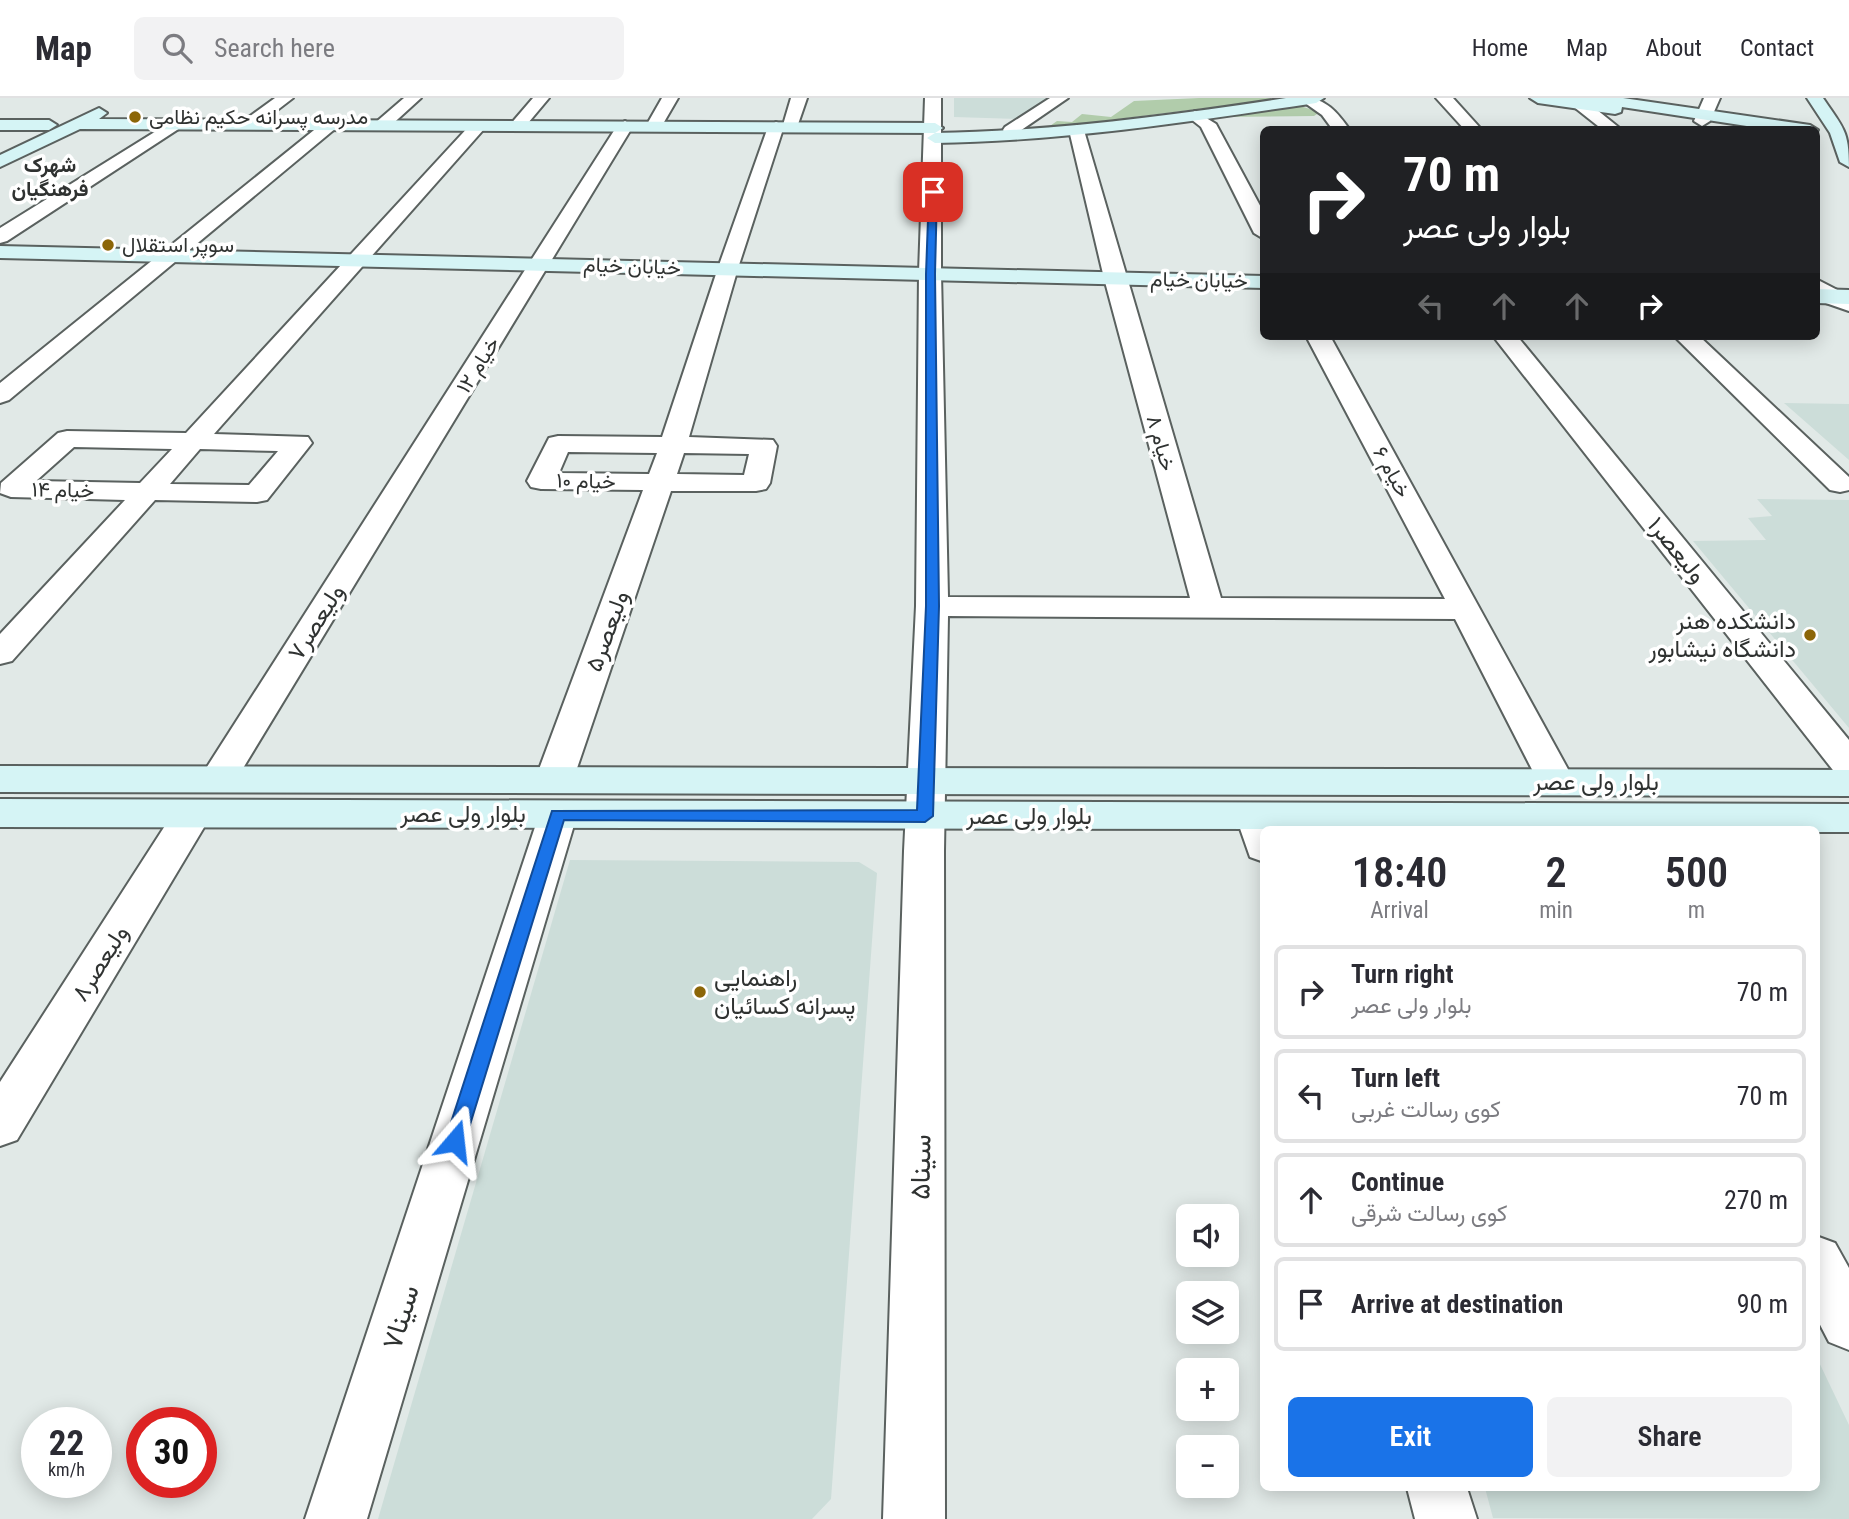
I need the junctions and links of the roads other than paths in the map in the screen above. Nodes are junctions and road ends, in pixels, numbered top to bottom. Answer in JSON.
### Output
{"nodes":[{"id":1,"x":285,"y":98,"type":"edge"},
{"id":2,"x":413,"y":98,"type":"edge"},
{"id":3,"x":541,"y":98,"type":"edge"},
{"id":4,"x":670,"y":98,"type":"edge"},
{"id":5,"x":799,"y":98,"type":"edge"},
{"id":6,"x":933,"y":98,"type":"edge"},
{"id":7,"x":1060,"y":98,"type":"edge"},
{"id":8,"x":1444,"y":98,"type":"edge"},
{"id":9,"x":1538,"y":98,"type":"edge"},
{"id":10,"x":1712,"y":98,"type":"edge"},
{"id":11,"x":1815,"y":98,"type":"edge"},
{"id":12,"x":1313,"y":99,"type":"edge"},
{"id":13,"x":112,"y":101,"type":"edge"},
{"id":14,"x":1586,"y":101,"type":"edge"},
{"id":15,"x":1195,"y":116,"type":"junction"},
{"id":16,"x":1704,"y":118,"type":"junction"},
{"id":17,"x":76,"y":124,"type":"junction"},
{"id":18,"x":0,"y":125,"type":"edge"},
{"id":19,"x":49,"y":125,"type":"junction"},
{"id":20,"x":174,"y":125,"type":"junction"},
{"id":21,"x":248,"y":125,"type":"junction"},
{"id":22,"x":330,"y":125,"type":"junction"},
{"id":23,"x":382,"y":125,"type":"junction"},
{"id":24,"x":478,"y":126,"type":"junction"},
{"id":25,"x":517,"y":126,"type":"junction"},
{"id":26,"x":625,"y":126,"type":"junction"},
{"id":27,"x":654,"y":126,"type":"junction"},
{"id":28,"x":1339,"y":126,"type":"edge"},
{"id":29,"x":1470,"y":126,"type":"edge"},
{"id":30,"x":1610,"y":126,"type":"edge"},
{"id":31,"x":1739,"y":126,"type":"edge"},
{"id":32,"x":1775,"y":126,"type":"edge"},
{"id":33,"x":783,"y":127,"type":"junction"},
{"id":34,"x":1011,"y":130,"type":"dead end"},
{"id":35,"x":1077,"y":130,"type":"junction"},
{"id":36,"x":1820,"y":131,"type":"edge"},
{"id":37,"x":935,"y":133,"type":"junction"},
{"id":38,"x":1840,"y":138,"type":"junction"},
{"id":39,"x":1820,"y":139,"type":"edge"},
{"id":40,"x":0,"y":149,"type":"edge"},
{"id":41,"x":0,"y":162,"type":"edge"},
{"id":42,"x":1849,"y":162,"type":"edge"},
{"id":43,"x":1260,"y":225,"type":"edge"},
{"id":44,"x":0,"y":237,"type":"edge"},
{"id":45,"x":0,"y":251,"type":"edge"},
{"id":46,"x":173,"y":256,"type":"junction"},
{"id":47,"x":355,"y":260,"type":"junction"},
{"id":48,"x":542,"y":264,"type":"junction"},
{"id":49,"x":728,"y":268,"type":"junction"},
{"id":50,"x":930,"y":274,"type":"junction"},
{"id":51,"x":1115,"y":278,"type":"junction"},
{"id":52,"x":1260,"y":282,"type":"edge"},
{"id":53,"x":1320,"y":340,"type":"edge"},
{"id":54,"x":1508,"y":340,"type":"edge"},
{"id":55,"x":1690,"y":340,"type":"edge"},
{"id":56,"x":0,"y":395,"type":"edge"},
{"id":57,"x":195,"y":442,"type":"junction"},
{"id":58,"x":674,"y":445,"type":"junction"},
{"id":59,"x":415,"y":466,"type":"joint"},
{"id":60,"x":661,"y":482,"type":"junction"},
{"id":61,"x":1840,"y":484,"type":"dead end"},
{"id":62,"x":149,"y":492,"type":"junction"},
{"id":63,"x":932,"y":606,"type":"junction"},
{"id":64,"x":1208,"y":607,"type":"junction"},
{"id":65,"x":1466,"y":609,"type":"junction"},
{"id":66,"x":0,"y":654,"type":"edge"},
{"id":67,"x":1849,"y":765,"type":"edge"},
{"id":68,"x":218,"y":779,"type":"junction"},
{"id":69,"x":1556,"y":782,"type":"junction"},
{"id":70,"x":1849,"y":783,"type":"edge"},
{"id":71,"x":556,"y":797,"type":"junction"},
{"id":72,"x":926,"y":799,"type":"junction"},
{"id":73,"x":3,"y":801,"type":"edge"},
{"id":74,"x":193,"y":814,"type":"junction"},
{"id":75,"x":1849,"y":818,"type":"edge"},
{"id":76,"x":1580,"y":824,"type":"edge"},
{"id":77,"x":1500,"y":826,"type":"edge"},
{"id":78,"x":1259,"y":832,"type":"edge"},
{"id":79,"x":463,"y":1116,"type":"joint"},
{"id":80,"x":4,"y":1119,"type":"edge"},
{"id":81,"x":1820,"y":1269,"type":"edge"},
{"id":82,"x":1849,"y":1322,"type":"edge"},
{"id":83,"x":1438,"y":1491,"type":"edge"},
{"id":84,"x":336,"y":1519,"type":"edge"},
{"id":85,"x":914,"y":1519,"type":"edge"},
{"id":86,"x":1446,"y":1519,"type":"edge"}],
"edges":[{"from":1,"to":21,"type":"street"},
{"from":2,"to":23,"type":"street"},
{"from":3,"to":25,"type":"street"},
{"from":4,"to":27,"type":"street"},
{"from":5,"to":33,"type":"street"},
{"from":6,"to":37,"type":"street","name":"سینا۵"},
{"from":7,"to":34,"type":"street"},
{"from":8,"to":29,"type":"street"},
{"from":9,"to":14,"type":"main road"},
{"from":10,"to":16,"type":"street"},
{"from":11,"to":38,"type":"main road"},
{"from":12,"to":15,"type":"main road"},
{"from":12,"to":28,"type":"street"},
{"from":13,"to":17,"type":"main road"},
{"from":13,"to":19,"type":"main road"},
{"from":14,"to":16,"type":"main road"},
{"from":14,"to":30,"type":"street"},
{"from":15,"to":35,"type":"main road"},
{"from":15,"to":43,"type":"street"},
{"from":16,"to":31,"type":"main road"},
{"from":16,"to":32,"type":"main road"},
{"from":17,"to":20,"type":"main road"},
{"from":17,"to":41,"type":"main road"},
{"from":18,"to":19,"type":"main road"},
{"from":19,"to":40,"type":"main road"},
{"from":20,"to":21,"type":"main road"},
{"from":20,"to":44,"type":"street"},
{"from":21,"to":22,"type":"main road"},
{"from":22,"to":23,"type":"main road"},
{"from":22,"to":46,"type":"street"},
{"from":23,"to":24,"type":"main road"},
{"from":24,"to":25,"type":"main road"},
{"from":24,"to":47,"type":"street"},
{"from":25,"to":26,"type":"main road"},
{"from":26,"to":27,"type":"main road"},
{"from":26,"to":48,"type":"street","name":"خیام ۱۲"},
{"from":27,"to":33,"type":"main road"},
{"from":33,"to":37,"type":"main road"},
{"from":33,"to":49,"type":"street"},
{"from":35,"to":37,"type":"main road"},
{"from":35,"to":51,"type":"street","name":"خیام ۸"},
{"from":36,"to":38,"type":"main road"},
{"from":37,"to":50,"type":"street","name":"سینا۵"},
{"from":38,"to":39,"type":"main road"},
{"from":38,"to":42,"type":"main road"},
{"from":45,"to":46,"type":"main road","name":"خیابان خیام"},
{"from":46,"to":47,"type":"main road","name":"خیابان خیام"},
{"from":46,"to":56,"type":"street"},
{"from":47,"to":48,"type":"main road","name":"خیابان خیام"},
{"from":47,"to":57,"type":"street"},
{"from":48,"to":49,"type":"main road","name":"خیابان خیام"},
{"from":48,"to":59,"type":"street","name":"خیام ۱۲"},
{"from":49,"to":50,"type":"main road","name":"خیابان خیام"},
{"from":49,"to":58,"type":"street"},
{"from":50,"to":51,"type":"main road","name":"خیابان خیام"},
{"from":50,"to":63,"type":"street","name":"سینا۵"},
{"from":51,"to":52,"type":"main road","name":"خیابان خیام"},
{"from":51,"to":64,"type":"street","name":"خیام ۸"},
{"from":53,"to":65,"type":"street","name":"خیام ۶"},
{"from":54,"to":67,"type":"street","name":"ولیعصر۱"},
{"from":55,"to":61,"type":"street"},
{"from":57,"to":62,"type":"street"},
{"from":57,"to":62,"type":"street","name":"خیام ۱۴"},
{"from":57,"to":62,"type":"street","name":"خیام ۱۴"},
{"from":58,"to":60,"type":"street"},
{"from":58,"to":60,"type":"street","name":"خیام ۱۰"},
{"from":58,"to":60,"type":"street","name":"خیام ۱۰"},
{"from":59,"to":68,"type":"street","name":"ولیعصر۷"},
{"from":60,"to":71,"type":"street","name":"ولیعصر۵"},
{"from":62,"to":66,"type":"street"},
{"from":63,"to":64,"type":"street"},
{"from":63,"to":72,"type":"street","name":"سینا۵"},
{"from":64,"to":65,"type":"street"},
{"from":65,"to":69,"type":"street","name":"خیام ۶"},
{"from":68,"to":71,"type":"main road","name":"بلوار ولی عصر"},
{"from":68,"to":73,"type":"main road","name":"بلوار ولی عصر"},
{"from":69,"to":70,"type":"main road","name":"بلوار ولی عصر"},
{"from":69,"to":72,"type":"main road","name":"بلوار ولی عصر"},
{"from":71,"to":72,"type":"main road","name":"بلوار ولی عصر"},
{"from":71,"to":74,"type":"main road","name":"بلوار ولی عصر"},
{"from":71,"to":79,"type":"street","name":"ولیعصر۵"},
{"from":72,"to":78,"type":"main road","name":"بلوار ولی عصر"},
{"from":72,"to":85,"type":"street","name":"سینا۵"},
{"from":73,"to":74,"type":"main road","name":"بلوار ولی عصر"},
{"from":74,"to":80,"type":"street","name":"ولیعصر۸"},
{"from":75,"to":76,"type":"main road","name":"بلوار ولی عصر"},
{"from":76,"to":77,"type":"main road","name":"بلوار ولی عصر"},
{"from":79,"to":84,"type":"street","name":"سینا۷"},
{"from":81,"to":82,"type":"street"},
{"from":83,"to":86,"type":"street"}]}
